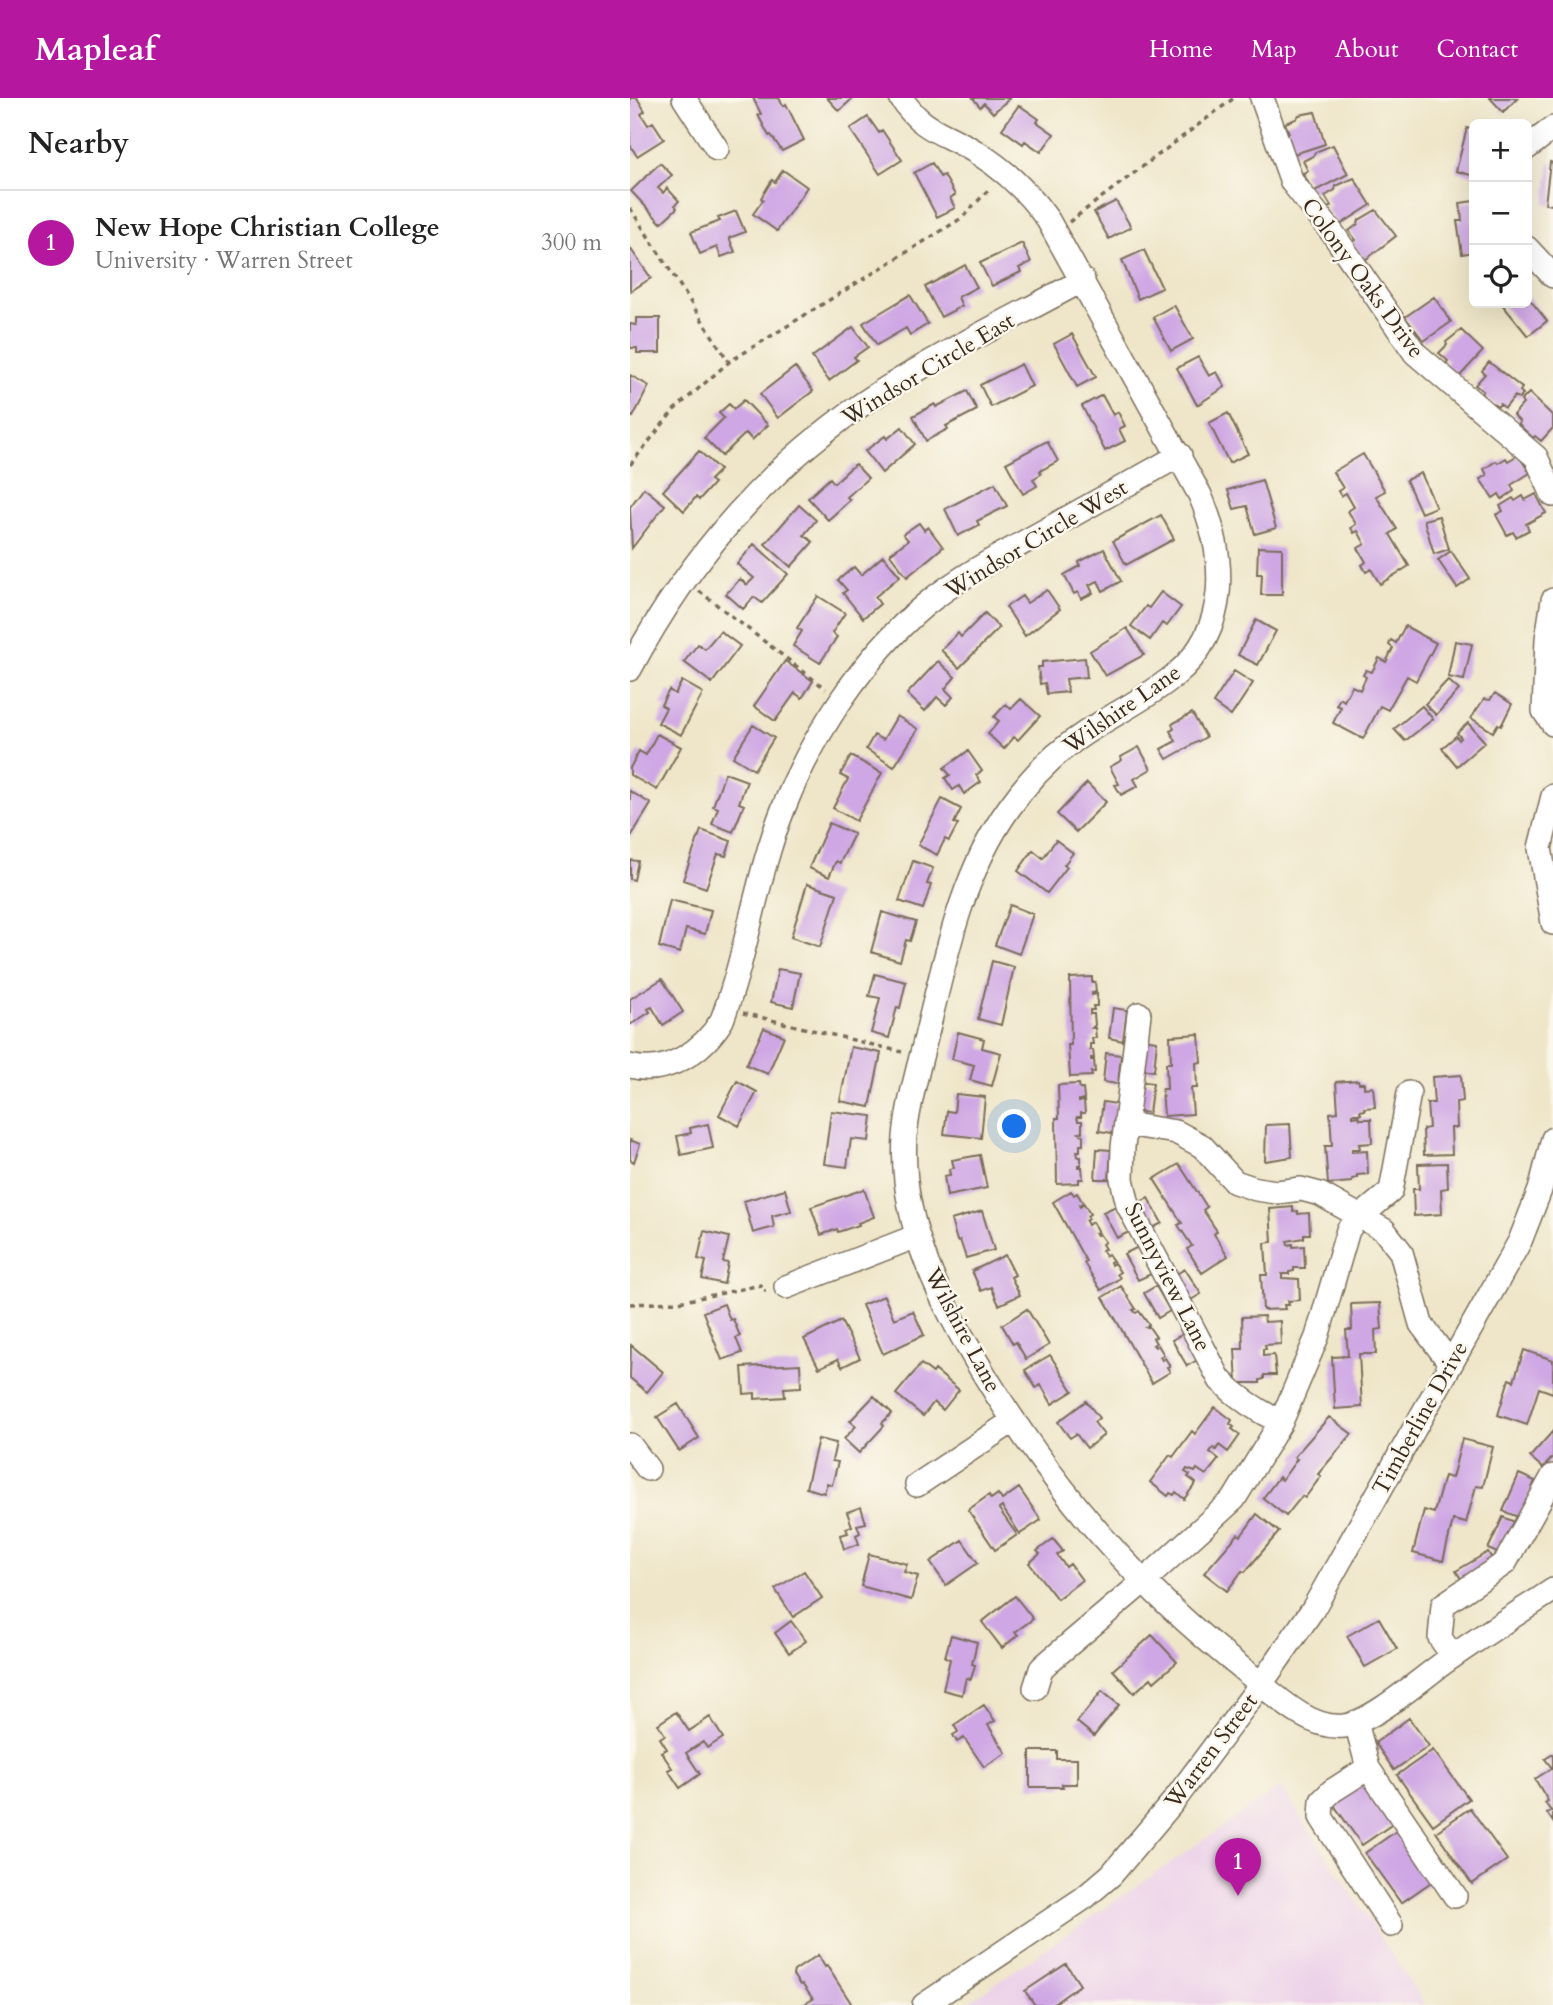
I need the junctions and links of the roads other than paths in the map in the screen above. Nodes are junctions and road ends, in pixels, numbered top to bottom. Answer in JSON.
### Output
{"nodes":[{"id":1,"x":684,"y":98,"type":"edge"},
{"id":2,"x":901,"y":98,"type":"edge"},
{"id":3,"x":1262,"y":98,"type":"edge"},
{"id":4,"x":1553,"y":128,"type":"edge"},
{"id":5,"x":1532,"y":144,"type":"edge"},
{"id":6,"x":717,"y":149,"type":"dead end"},
{"id":7,"x":1532,"y":253,"type":"edge"},
{"id":8,"x":1553,"y":276,"type":"edge"},
{"id":9,"x":1083,"y":280,"type":"junction"},
{"id":10,"x":1180,"y":455,"type":"junction"},
{"id":11,"x":1553,"y":495,"type":"edge"},
{"id":12,"x":1553,"y":600,"type":"edge"},
{"id":13,"x":630,"y":669,"type":"edge"},
{"id":14,"x":1553,"y":724,"type":"edge"},
{"id":15,"x":1553,"y":796,"type":"edge"},
{"id":16,"x":1553,"y":923,"type":"edge"},
{"id":17,"x":1139,"y":1014,"type":"dead end"},
{"id":18,"x":630,"y":1066,"type":"edge"},
{"id":19,"x":1409,"y":1093,"type":"dead end"},
{"id":20,"x":1126,"y":1124,"type":"junction"},
{"id":21,"x":1553,"y":1141,"type":"edge"},
{"id":22,"x":1360,"y":1217,"type":"junction"},
{"id":23,"x":917,"y":1236,"type":"junction"},
{"id":24,"x":786,"y":1287,"type":"road end"},
{"id":25,"x":1450,"y":1363,"type":"junction"},
{"id":26,"x":1013,"y":1421,"type":"junction"},
{"id":27,"x":1281,"y":1422,"type":"junction"},
{"id":28,"x":630,"y":1445,"type":"edge"},
{"id":29,"x":648,"y":1469,"type":"dead end"},
{"id":30,"x":1553,"y":1476,"type":"edge"},
{"id":31,"x":917,"y":1485,"type":"dead end"},
{"id":32,"x":1143,"y":1582,"type":"junction"},
{"id":33,"x":1553,"y":1590,"type":"edge"},
{"id":34,"x":1453,"y":1657,"type":"junction"},
{"id":35,"x":1261,"y":1684,"type":"junction"},
{"id":36,"x":1035,"y":1688,"type":"dead end"},
{"id":37,"x":1356,"y":1722,"type":"junction"},
{"id":38,"x":1368,"y":1768,"type":"junction"},
{"id":39,"x":1455,"y":1896,"type":"dead end"},
{"id":40,"x":1391,"y":1925,"type":"dead end"},
{"id":41,"x":924,"y":2005,"type":"edge"}],
"edges":[{"from":1,"to":6,"type":"street"},
{"from":2,"to":9,"type":"street","name":"Wilshire Lane"},
{"from":3,"to":11,"type":"street","name":"Colony Oaks Drive"},
{"from":4,"to":5,"type":"street"},
{"from":7,"to":8,"type":"street"},
{"from":9,"to":10,"type":"street","name":"Wilshire Lane"},
{"from":9,"to":13,"type":"street","name":"Windsor Circle East"},
{"from":10,"to":18,"type":"street","name":"Windsor Circle West"},
{"from":10,"to":23,"type":"street","name":"Wilshire Lane"},
{"from":12,"to":14,"type":"street"},
{"from":15,"to":16,"type":"street"},
{"from":17,"to":20,"type":"street","name":"Sunnyview Lane"},
{"from":19,"to":22,"type":"street"},
{"from":20,"to":22,"type":"street"},
{"from":20,"to":27,"type":"street","name":"Sunnyview Lane"},
{"from":21,"to":25,"type":"street","name":"Timberline Drive"},
{"from":22,"to":25,"type":"street"},
{"from":22,"to":27,"type":"street"},
{"from":23,"to":24,"type":"street"},
{"from":23,"to":26,"type":"street","name":"Wilshire Lane"},
{"from":25,"to":35,"type":"street","name":"Timberline Drive"},
{"from":26,"to":31,"type":"street"},
{"from":26,"to":32,"type":"street","name":"Wilshire Lane"},
{"from":27,"to":32,"type":"street"},
{"from":28,"to":29,"type":"street"},
{"from":30,"to":34,"type":"street"},
{"from":32,"to":35,"type":"street","name":"Wilshire Lane"},
{"from":32,"to":36,"type":"street"},
{"from":33,"to":34,"type":"street","name":"Warren Street"},
{"from":34,"to":37,"type":"street","name":"Warren Street"},
{"from":35,"to":37,"type":"street","name":"Warren Street"},
{"from":35,"to":41,"type":"street","name":"Warren Street"},
{"from":37,"to":38,"type":"street"},
{"from":38,"to":39,"type":"street"},
{"from":38,"to":40,"type":"street"}]}
